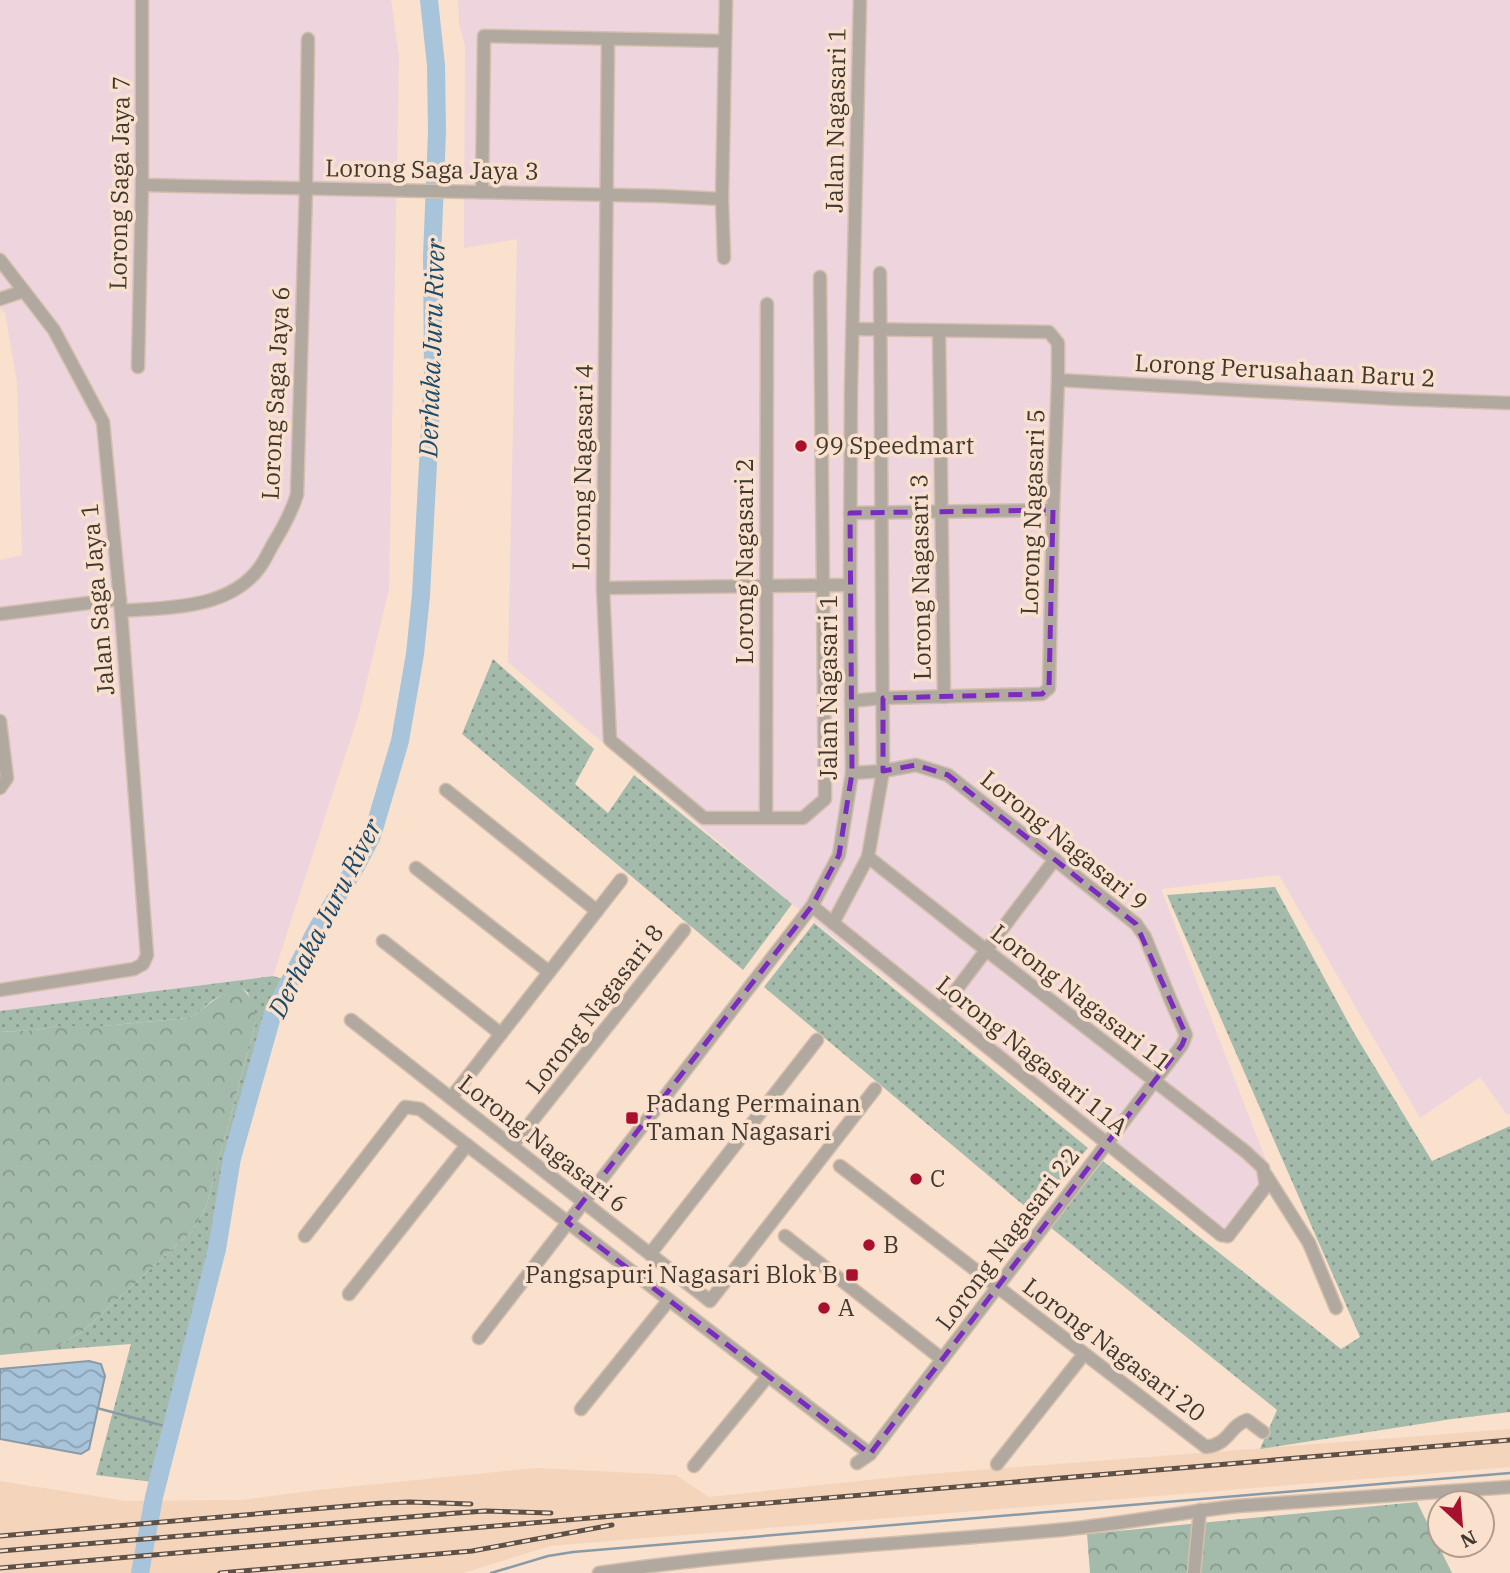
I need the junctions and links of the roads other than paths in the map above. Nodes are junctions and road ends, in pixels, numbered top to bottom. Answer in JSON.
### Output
{"nodes":[{"id":1,"x":142,"y":0,"type":"edge"},
{"id":2,"x":726,"y":0,"type":"edge"},
{"id":3,"x":860,"y":0,"type":"edge"},
{"id":4,"x":608,"y":38,"type":"junction"},
{"id":5,"x":309,"y":39,"type":"dead end"},
{"id":6,"x":724,"y":41,"type":"junction"},
{"id":7,"x":142,"y":185,"type":"junction"},
{"id":8,"x":306,"y":188,"type":"junction"},
{"id":9,"x":482,"y":192,"type":"junction"},
{"id":10,"x":607,"y":195,"type":"junction"},
{"id":11,"x":722,"y":199,"type":"junction"},
{"id":12,"x":724,"y":258,"type":"dead end"},
{"id":13,"x":0,"y":260,"type":"edge"},
{"id":14,"x":880,"y":273,"type":"dead end"},
{"id":15,"x":820,"y":277,"type":"dead end"},
{"id":16,"x":24,"y":291,"type":"junction"},
{"id":17,"x":0,"y":299,"type":"edge"},
{"id":18,"x":767,"y":304,"type":"dead end"},
{"id":19,"x":853,"y":329,"type":"junction"},
{"id":20,"x":881,"y":330,"type":"junction"},
{"id":21,"x":939,"y":331,"type":"junction"},
{"id":22,"x":138,"y":367,"type":"dead end"},
{"id":23,"x":1058,"y":380,"type":"junction"},
{"id":24,"x":1510,"y":403,"type":"edge"},
{"id":25,"x":1053,"y":510,"type":"junction"},
{"id":26,"x":942,"y":512,"type":"junction"},
{"id":27,"x":850,"y":513,"type":"junction"},
{"id":28,"x":882,"y":513,"type":"junction"},
{"id":29,"x":823,"y":585,"type":"junction"},
{"id":30,"x":850,"y":585,"type":"junction"},
{"id":31,"x":766,"y":586,"type":"junction"},
{"id":32,"x":603,"y":588,"type":"junction"},
{"id":33,"x":120,"y":605,"type":"junction"},
{"id":34,"x":0,"y":614,"type":"edge"},
{"id":35,"x":944,"y":697,"type":"junction"},
{"id":36,"x":883,"y":698,"type":"junction"},
{"id":37,"x":851,"y":701,"type":"junction"},
{"id":38,"x":0,"y":721,"type":"edge"},
{"id":39,"x":883,"y":771,"type":"junction"},
{"id":40,"x":852,"y":773,"type":"junction"},
{"id":41,"x":0,"y":788,"type":"edge"},
{"id":42,"x":446,"y":790,"type":"dead end"},
{"id":43,"x":766,"y":818,"type":"junction"},
{"id":44,"x":868,"y":857,"type":"junction"},
{"id":45,"x":1055,"y":859,"type":"junction"},
{"id":46,"x":416,"y":868,"type":"dead end"},
{"id":47,"x":621,"y":880,"type":"dead end"},
{"id":48,"x":811,"y":906,"type":"junction"},
{"id":49,"x":597,"y":911,"type":"junction"},
{"id":50,"x":833,"y":923,"type":"junction"},
{"id":51,"x":684,"y":930,"type":"dead end"},
{"id":52,"x":383,"y":941,"type":"dead end"},
{"id":53,"x":986,"y":950,"type":"junction"},
{"id":54,"x":549,"y":972,"type":"junction"},
{"id":55,"x":0,"y":990,"type":"edge"},
{"id":56,"x":941,"y":1010,"type":"junction"},
{"id":57,"x":351,"y":1020,"type":"dead end"},
{"id":58,"x":501,"y":1034,"type":"junction"},
{"id":59,"x":1186,"y":1035,"type":"joint"},
{"id":60,"x":817,"y":1040,"type":"dead end"},
{"id":61,"x":1154,"y":1081,"type":"junction"},
{"id":62,"x":875,"y":1088,"type":"dead end"},
{"id":63,"x":451,"y":1098,"type":"junction"},
{"id":64,"x":1107,"y":1143,"type":"junction"},
{"id":65,"x":467,"y":1145,"type":"junction"},
{"id":66,"x":512,"y":1146,"type":"junction"},
{"id":67,"x":840,"y":1166,"type":"dead end"},
{"id":68,"x":1265,"y":1174,"type":"junction"},
{"id":69,"x":583,"y":1201,"type":"junction"},
{"id":70,"x":567,"y":1222,"type":"junction"},
{"id":71,"x":306,"y":1236,"type":"dead end"},
{"id":72,"x":785,"y":1236,"type":"dead end"},
{"id":73,"x":650,"y":1254,"type":"junction"},
{"id":74,"x":997,"y":1287,"type":"junction"},
{"id":75,"x":349,"y":1294,"type":"dead end"},
{"id":76,"x":669,"y":1300,"type":"junction"},
{"id":77,"x":1336,"y":1308,"type":"dead end"},
{"id":78,"x":479,"y":1338,"type":"dead end"},
{"id":79,"x":1084,"y":1354,"type":"junction"},
{"id":80,"x":942,"y":1360,"type":"junction"},
{"id":81,"x":768,"y":1376,"type":"junction"},
{"id":82,"x":581,"y":1409,"type":"dead end"},
{"id":83,"x":1263,"y":1432,"type":"dead end"},
{"id":84,"x":870,"y":1454,"type":"junction"},
{"id":85,"x":857,"y":1463,"type":"dead end"},
{"id":86,"x":998,"y":1464,"type":"dead end"},
{"id":87,"x":694,"y":1466,"type":"dead end"},
{"id":88,"x":1510,"y":1487,"type":"edge"},
{"id":89,"x":1200,"y":1510,"type":"junction"},
{"id":90,"x":599,"y":1573,"type":"edge"},
{"id":91,"x":1194,"y":1573,"type":"edge"}],
"edges":[{"from":1,"to":7,"type":"street","name":"Lorong Saga Jaya 7"},
{"from":2,"to":6,"type":"street"},
{"from":3,"to":19,"type":"street","name":"Jalan Nagasari 1"},
{"from":4,"to":6,"type":"street"},
{"from":4,"to":9,"type":"street"},
{"from":4,"to":10,"type":"street","name":"Lorong Nagasari 4"},
{"from":5,"to":8,"type":"street","name":"Lorong Saga Jaya 6"},
{"from":6,"to":11,"type":"street"},
{"from":7,"to":8,"type":"street","name":"Lorong Saga Jaya 3"},
{"from":7,"to":22,"type":"street","name":"Lorong Saga Jaya 7"},
{"from":8,"to":9,"type":"street","name":"Lorong Saga Jaya 3"},
{"from":8,"to":33,"type":"street","name":"Lorong Saga Jaya 6"},
{"from":9,"to":10,"type":"street","name":"Lorong Saga Jaya 3"},
{"from":10,"to":11,"type":"street","name":"Lorong Saga Jaya 3"},
{"from":10,"to":32,"type":"street","name":"Lorong Nagasari 4"},
{"from":11,"to":12,"type":"street"},
{"from":13,"to":16,"type":"street","name":"Jalan Saga Jaya 1"},
{"from":14,"to":20,"type":"street"},
{"from":15,"to":29,"type":"street"},
{"from":16,"to":17,"type":"street"},
{"from":16,"to":33,"type":"street","name":"Jalan Saga Jaya 1"},
{"from":18,"to":31,"type":"street","name":"Lorong Nagasari 2"},
{"from":19,"to":20,"type":"street"},
{"from":19,"to":27,"type":"street","name":"Jalan Nagasari 1"},
{"from":20,"to":21,"type":"street"},
{"from":20,"to":28,"type":"street"},
{"from":21,"to":23,"type":"street","name":"Lorong Nagasari 5"},
{"from":21,"to":26,"type":"street","name":"Lorong Nagasari 3"},
{"from":23,"to":24,"type":"street","name":"Lorong Perusahaan Baru 2"},
{"from":23,"to":25,"type":"street","name":"Lorong Nagasari 5"},
{"from":25,"to":26,"type":"street"},
{"from":25,"to":35,"type":"street","name":"Lorong Nagasari 5"},
{"from":26,"to":28,"type":"street"},
{"from":26,"to":35,"type":"street","name":"Lorong Nagasari 3"},
{"from":27,"to":28,"type":"street"},
{"from":27,"to":30,"type":"street","name":"Jalan Nagasari 1"},
{"from":28,"to":36,"type":"street"},
{"from":29,"to":30,"type":"street"},
{"from":29,"to":31,"type":"street"},
{"from":29,"to":43,"type":"street"},
{"from":30,"to":37,"type":"street","name":"Jalan Nagasari 1"},
{"from":31,"to":32,"type":"street"},
{"from":31,"to":43,"type":"street","name":"Lorong Nagasari 2"},
{"from":32,"to":43,"type":"street","name":"Lorong Nagasari 4"},
{"from":33,"to":34,"type":"street","name":"Lorong Saga Jaya 6"},
{"from":33,"to":55,"type":"street","name":"Jalan Saga Jaya 1"},
{"from":35,"to":36,"type":"street"},
{"from":36,"to":37,"type":"street"},
{"from":36,"to":39,"type":"street"},
{"from":37,"to":40,"type":"street","name":"Jalan Nagasari 1"},
{"from":38,"to":41,"type":"street"},
{"from":39,"to":40,"type":"street","name":"Lorong Nagasari 9"},
{"from":39,"to":44,"type":"street"},
{"from":39,"to":45,"type":"street","name":"Lorong Nagasari 9"},
{"from":40,"to":48,"type":"street","name":"Jalan Nagasari 1"},
{"from":42,"to":49,"type":"street"},
{"from":44,"to":50,"type":"street"},
{"from":44,"to":53,"type":"street","name":"Lorong Nagasari 11"},
{"from":45,"to":53,"type":"street"},
{"from":45,"to":59,"type":"street","name":"Lorong Nagasari 9"},
{"from":46,"to":54,"type":"street"},
{"from":47,"to":49,"type":"street"},
{"from":48,"to":50,"type":"street","name":"Lorong Nagasari 11A"},
{"from":48,"to":69,"type":"street","name":"Jalan Nagasari 1"},
{"from":49,"to":54,"type":"street"},
{"from":50,"to":56,"type":"street","name":"Lorong Nagasari 11A"},
{"from":51,"to":66,"type":"street","name":"Lorong Nagasari 8"},
{"from":52,"to":58,"type":"street"},
{"from":53,"to":56,"type":"street"},
{"from":53,"to":61,"type":"street","name":"Lorong Nagasari 11"},
{"from":54,"to":58,"type":"street"},
{"from":56,"to":64,"type":"street","name":"Lorong Nagasari 11A"},
{"from":57,"to":63,"type":"street","name":"Lorong Nagasari 6"},
{"from":58,"to":63,"type":"street"},
{"from":59,"to":61,"type":"street","name":"Lorong Nagasari 22"},
{"from":60,"to":73,"type":"street"},
{"from":61,"to":64,"type":"street","name":"Lorong Nagasari 22"},
{"from":61,"to":68,"type":"street","name":"Lorong Nagasari 11"},
{"from":62,"to":73,"type":"street","name":"Lorong Nagasari 6"},
{"from":63,"to":66,"type":"street","name":"Lorong Nagasari 6"},
{"from":64,"to":68,"type":"street","name":"Lorong Nagasari 11A"},
{"from":64,"to":74,"type":"street","name":"Lorong Nagasari 22"},
{"from":65,"to":70,"type":"street"},
{"from":65,"to":71,"type":"street"},
{"from":65,"to":75,"type":"street"},
{"from":66,"to":69,"type":"street","name":"Lorong Nagasari 6"},
{"from":67,"to":74,"type":"street","name":"Lorong Nagasari 20"},
{"from":68,"to":77,"type":"street","name":"Lorong Nagasari 11"},
{"from":69,"to":70,"type":"street","name":"Jalan Nagasari 1"},
{"from":69,"to":73,"type":"street","name":"Lorong Nagasari 6"},
{"from":70,"to":76,"type":"street"},
{"from":70,"to":78,"type":"street","name":"Jalan Nagasari 1"},
{"from":72,"to":80,"type":"street"},
{"from":74,"to":79,"type":"street","name":"Lorong Nagasari 20"},
{"from":74,"to":80,"type":"street","name":"Lorong Nagasari 22"},
{"from":76,"to":81,"type":"street"},
{"from":76,"to":82,"type":"street"},
{"from":79,"to":83,"type":"street","name":"Lorong Nagasari 20"},
{"from":79,"to":86,"type":"street"},
{"from":80,"to":84,"type":"street","name":"Lorong Nagasari 22"},
{"from":81,"to":84,"type":"street"},
{"from":81,"to":87,"type":"street"},
{"from":84,"to":85,"type":"street","name":"Lorong Nagasari 22"},
{"from":88,"to":89,"type":"street"},
{"from":89,"to":90,"type":"street"},
{"from":89,"to":91,"type":"street"}]}
